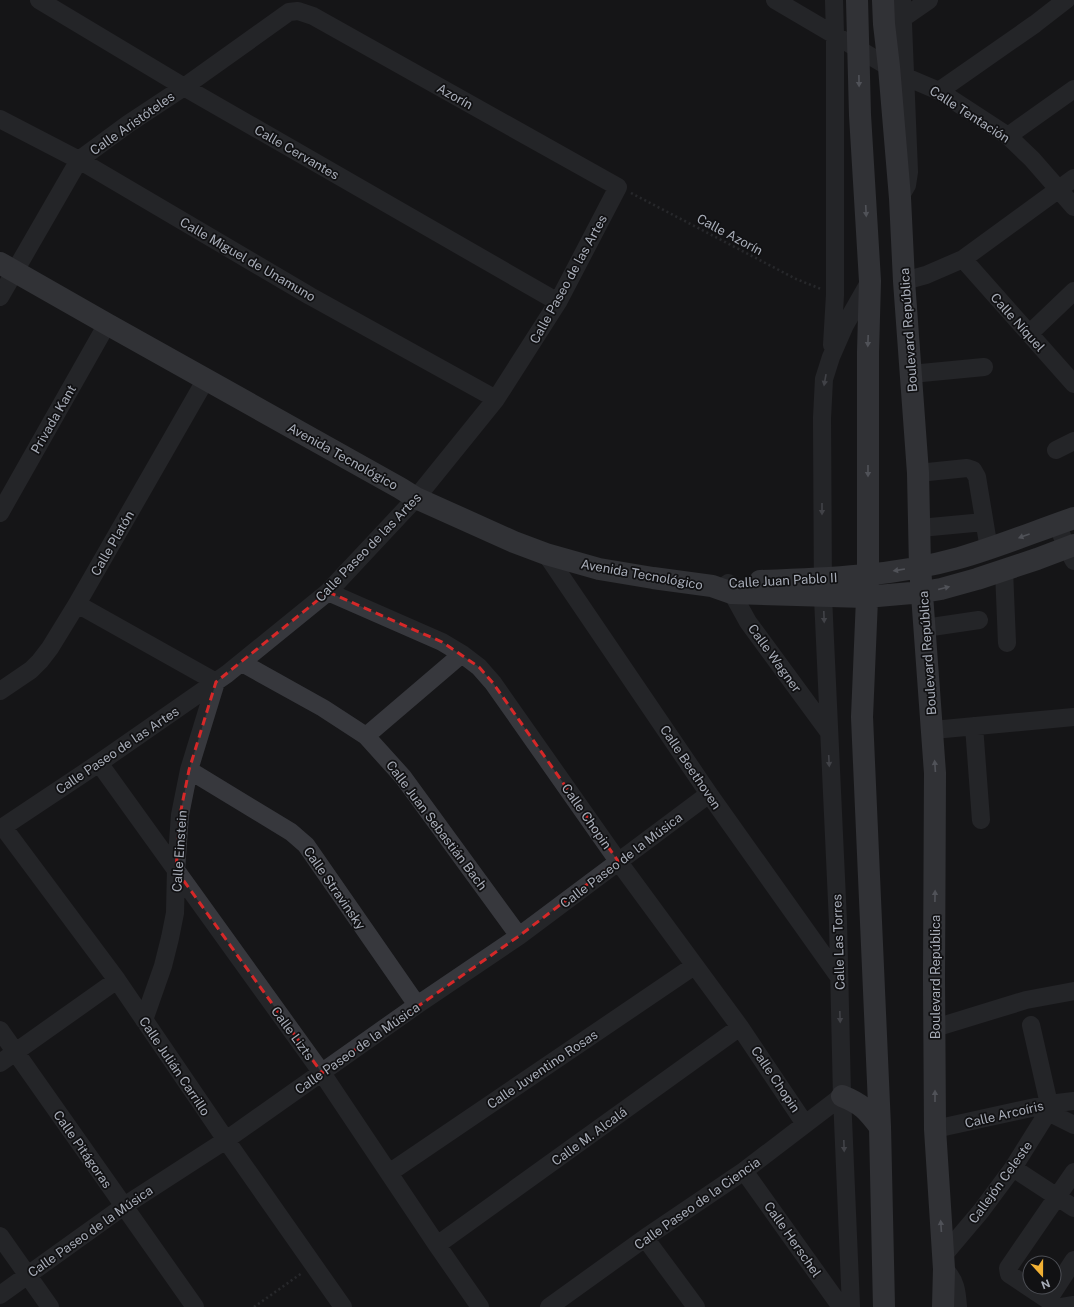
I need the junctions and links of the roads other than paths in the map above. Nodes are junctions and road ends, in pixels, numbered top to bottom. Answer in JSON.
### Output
{"nodes":[{"id":1,"x":39,"y":0,"type":"edge"},
{"id":2,"x":775,"y":0,"type":"edge"},
{"id":3,"x":834,"y":0,"type":"edge"},
{"id":4,"x":856,"y":0,"type":"edge"},
{"id":5,"x":883,"y":0,"type":"edge"},
{"id":6,"x":902,"y":0,"type":"edge"},
{"id":7,"x":929,"y":0,"type":"edge"},
{"id":8,"x":1066,"y":0,"type":"edge"},
{"id":9,"x":290,"y":12,"type":"joint"},
{"id":10,"x":903,"y":18,"type":"junction"},
{"id":11,"x":835,"y":35,"type":"junction"},
{"id":12,"x":859,"y":49,"type":"junction"},
{"id":13,"x":897,"y":72,"type":"junction"},
{"id":14,"x":184,"y":87,"type":"junction"},
{"id":15,"x":1074,"y":89,"type":"edge"},
{"id":16,"x":939,"y":91,"type":"junction"},
{"id":17,"x":0,"y":119,"type":"edge"},
{"id":18,"x":1008,"y":136,"type":"junction"},
{"id":19,"x":79,"y":160,"type":"junction"},
{"id":20,"x":1074,"y":178,"type":"edge"},
{"id":21,"x":618,"y":187,"type":"joint"},
{"id":22,"x":1058,"y":190,"type":"junction"},
{"id":23,"x":1074,"y":207,"type":"edge"},
{"id":24,"x":962,"y":259,"type":"junction"},
{"id":25,"x":8,"y":267,"type":"edge"},
{"id":26,"x":870,"y":281,"type":"junction"},
{"id":27,"x":904,"y":281,"type":"junction"},
{"id":28,"x":1074,"y":291,"type":"edge"},
{"id":29,"x":0,"y":297,"type":"edge"},
{"id":30,"x":558,"y":302,"type":"junction"},
{"id":31,"x":107,"y":324,"type":"junction"},
{"id":32,"x":1029,"y":334,"type":"junction"},
{"id":33,"x":831,"y":357,"type":"junction"},
{"id":34,"x":984,"y":368,"type":"dead end"},
{"id":35,"x":911,"y":374,"type":"junction"},
{"id":36,"x":206,"y":379,"type":"junction"},
{"id":37,"x":1074,"y":384,"type":"edge"},
{"id":38,"x":496,"y":399,"type":"junction"},
{"id":39,"x":1074,"y":441,"type":"edge"},
{"id":40,"x":1056,"y":450,"type":"dead end"},
{"id":41,"x":918,"y":473,"type":"junction"},
{"id":42,"x":416,"y":498,"type":"junction"},
{"id":43,"x":0,"y":514,"type":"edge"},
{"id":44,"x":1065,"y":521,"type":"edge"},
{"id":45,"x":984,"y":522,"type":"junction"},
{"id":46,"x":920,"y":528,"type":"junction"},
{"id":47,"x":989,"y":549,"type":"junction"},
{"id":48,"x":1072,"y":552,"type":"edge"},
{"id":49,"x":546,"y":554,"type":"junction"},
{"id":50,"x":920,"y":567,"type":"junction"},
{"id":51,"x":1004,"y":570,"type":"junction"},
{"id":52,"x":868,"y":575,"type":"junction"},
{"id":53,"x":724,"y":587,"type":"junction"},
{"id":54,"x":823,"y":587,"type":"junction"},
{"id":55,"x":328,"y":592,"type":"junction"},
{"id":56,"x":923,"y":592,"type":"junction"},
{"id":57,"x":866,"y":598,"type":"junction"},
{"id":58,"x":77,"y":604,"type":"junction"},
{"id":59,"x":979,"y":620,"type":"dead end"},
{"id":60,"x":925,"y":628,"type":"junction"},
{"id":61,"x":1007,"y":643,"type":"dead end"},
{"id":62,"x":462,"y":654,"type":"junction"},
{"id":63,"x":242,"y":663,"type":"junction"},
{"id":64,"x":216,"y":682,"type":"junction"},
{"id":65,"x":0,"y":691,"type":"edge"},
{"id":66,"x":1074,"y":716,"type":"edge"},
{"id":67,"x":974,"y":726,"type":"junction"},
{"id":68,"x":933,"y":730,"type":"junction"},
{"id":69,"x":828,"y":731,"type":"junction"},
{"id":70,"x":366,"y":736,"type":"junction"},
{"id":71,"x":99,"y":763,"type":"junction"},
{"id":72,"x":189,"y":770,"type":"junction"},
{"id":73,"x":709,"y":794,"type":"junction"},
{"id":74,"x":981,"y":820,"type":"dead end"},
{"id":75,"x":1,"y":828,"type":"edge"},
{"id":76,"x":618,"y":861,"type":"junction"},
{"id":77,"x":176,"y":870,"type":"junction"},
{"id":78,"x":519,"y":936,"type":"junction"},
{"id":79,"x":694,"y":966,"type":"junction"},
{"id":80,"x":839,"y":977,"type":"junction"},
{"id":81,"x":117,"y":980,"type":"junction"},
{"id":82,"x":1074,"y":991,"type":"edge"},
{"id":83,"x":417,"y":1005,"type":"junction"},
{"id":84,"x":144,"y":1020,"type":"junction"},
{"id":85,"x":1031,"y":1025,"type":"dead end"},
{"id":86,"x":740,"y":1027,"type":"junction"},
{"id":87,"x":935,"y":1028,"type":"junction"},
{"id":88,"x":0,"y":1030,"type":"edge"},
{"id":89,"x":15,"y":1052,"type":"junction"},
{"id":90,"x":0,"y":1063,"type":"edge"},
{"id":91,"x":877,"y":1070,"type":"junction"},
{"id":92,"x":322,"y":1073,"type":"junction"},
{"id":93,"x":842,"y":1096,"type":"junction"},
{"id":94,"x":1074,"y":1101,"type":"edge"},
{"id":95,"x":1048,"y":1108,"type":"junction"},
{"id":96,"x":805,"y":1124,"type":"junction"},
{"id":97,"x":1074,"y":1125,"type":"edge"},
{"id":98,"x":880,"y":1127,"type":"junction"},
{"id":99,"x":935,"y":1129,"type":"junction"},
{"id":100,"x":226,"y":1140,"type":"junction"},
{"id":101,"x":1013,"y":1168,"type":"junction"},
{"id":102,"x":744,"y":1171,"type":"junction"},
{"id":103,"x":1074,"y":1172,"type":"edge"},
{"id":104,"x":389,"y":1173,"type":"junction"},
{"id":105,"x":1058,"y":1196,"type":"junction"},
{"id":106,"x":124,"y":1206,"type":"junction"},
{"id":107,"x":1074,"y":1208,"type":"edge"},
{"id":108,"x":0,"y":1236,"type":"edge"},
{"id":109,"x":645,"y":1238,"type":"junction"},
{"id":110,"x":437,"y":1244,"type":"junction"},
{"id":111,"x":1074,"y":1260,"type":"edge"},
{"id":112,"x":944,"y":1263,"type":"junction"},
{"id":113,"x":28,"y":1274,"type":"junction"},
{"id":114,"x":0,"y":1295,"type":"edge"},
{"id":115,"x":883,"y":1304,"type":"edge"},
{"id":116,"x":1054,"y":1305,"type":"edge"},
{"id":117,"x":1074,"y":1305,"type":"edge"},
{"id":118,"x":50,"y":1307,"type":"edge"},
{"id":119,"x":195,"y":1307,"type":"edge"},
{"id":120,"x":343,"y":1307,"type":"edge"},
{"id":121,"x":480,"y":1307,"type":"edge"},
{"id":122,"x":550,"y":1307,"type":"edge"},
{"id":123,"x":696,"y":1307,"type":"edge"},
{"id":124,"x":841,"y":1307,"type":"edge"},
{"id":125,"x":851,"y":1307,"type":"edge"},
{"id":126,"x":943,"y":1307,"type":"edge"},
{"id":127,"x":958,"y":1307,"type":"edge"}],
"edges":[{"from":1,"to":14,"type":"street","name":"Calle Cervantes"},
{"from":2,"to":11,"type":"street","name":"Calle Tentación"},
{"from":3,"to":11,"type":"street"},
{"from":4,"to":12,"type":"main road"},
{"from":5,"to":13,"type":"main road","name":"Boulevard República"},
{"from":6,"to":10,"type":"street"},
{"from":7,"to":10,"type":"street"},
{"from":8,"to":16,"type":"street"},
{"from":9,"to":14,"type":"street","name":"Calle Aristóteles"},
{"from":9,"to":21,"type":"street","name":"Azorín"},
{"from":10,"to":13,"type":"street"},
{"from":11,"to":12,"type":"street","name":"Calle Tentación"},
{"from":11,"to":33,"type":"street"},
{"from":12,"to":13,"type":"street","name":"Calle Tentación"},
{"from":12,"to":26,"type":"main road","one_way":true},
{"from":13,"to":16,"type":"street","name":"Calle Tentación"},
{"from":13,"to":27,"type":"main road","name":"Boulevard República"},
{"from":14,"to":19,"type":"street","name":"Calle Aristóteles"},
{"from":14,"to":30,"type":"street","name":"Calle Cervantes"},
{"from":15,"to":18,"type":"street"},
{"from":16,"to":18,"type":"street","name":"Calle Tentación"},
{"from":17,"to":19,"type":"street","name":"Calle Miguel de Unamuno"},
{"from":18,"to":22,"type":"street","name":"Calle Tentación"},
{"from":19,"to":25,"type":"street","name":"Calle Aristóteles"},
{"from":19,"to":38,"type":"street","name":"Calle Miguel de Unamuno"},
{"from":20,"to":22,"type":"street"},
{"from":21,"to":30,"type":"street","name":"Calle Paseo de las Artes"},
{"from":22,"to":23,"type":"street","name":"Calle Tentación"},
{"from":22,"to":24,"type":"street"},
{"from":24,"to":27,"type":"street"},
{"from":24,"to":32,"type":"street","name":"Calle Níquel"},
{"from":25,"to":29,"type":"street","name":"Calle Aristóteles"},
{"from":25,"to":31,"type":"main road","name":"Avenida Tecnológico"},
{"from":26,"to":33,"type":"street"},
{"from":26,"to":52,"type":"main road","one_way":true},
{"from":27,"to":35,"type":"main road","name":"Boulevard República"},
{"from":28,"to":32,"type":"street"},
{"from":30,"to":38,"type":"street","name":"Calle Paseo de las Artes"},
{"from":31,"to":36,"type":"main road","name":"Avenida Tecnológico"},
{"from":31,"to":43,"type":"street","name":"Privada Kant"},
{"from":32,"to":37,"type":"street","name":"Calle Níquel"},
{"from":33,"to":54,"type":"street","name":"Calle Las Torres","one_way":true},
{"from":34,"to":35,"type":"street"},
{"from":35,"to":41,"type":"main road","name":"Boulevard República"},
{"from":36,"to":42,"type":"main road","name":"Avenida Tecnológico"},
{"from":36,"to":58,"type":"street","name":"Calle Platón"},
{"from":38,"to":42,"type":"street","name":"Calle Paseo de las Artes"},
{"from":39,"to":40,"type":"street"},
{"from":41,"to":45,"type":"street"},
{"from":41,"to":46,"type":"main road","name":"Boulevard República"},
{"from":42,"to":49,"type":"main road","name":"Avenida Tecnológico"},
{"from":42,"to":55,"type":"street","name":"Calle Paseo de las Artes"},
{"from":44,"to":47,"type":"main road","name":"Calle Juan Pablo II","one_way":true},
{"from":44,"to":48,"type":"street"},
{"from":45,"to":46,"type":"street"},
{"from":45,"to":47,"type":"street"},
{"from":46,"to":50,"type":"main road","name":"Boulevard República"},
{"from":47,"to":50,"type":"main road","name":"Calle Juan Pablo II"},
{"from":48,"to":51,"type":"main road","name":"Calle Juan Pablo II"},
{"from":49,"to":53,"type":"main road","name":"Avenida Tecnológico"},
{"from":49,"to":73,"type":"street","name":"Calle Beethoven"},
{"from":50,"to":52,"type":"main road","name":"Calle Juan Pablo II","one_way":true},
{"from":50,"to":56,"type":"main road","name":"Boulevard República"},
{"from":56,"to":51,"type":"main road","name":"Calle Juan Pablo II","one_way":true},
{"from":51,"to":61,"type":"street"},
{"from":52,"to":54,"type":"main road","name":"Calle Juan Pablo II"},
{"from":52,"to":57,"type":"main road"},
{"from":53,"to":54,"type":"main road","name":"Calle Juan Pablo II"},
{"from":53,"to":69,"type":"street","name":"Calle Wagner"},
{"from":54,"to":57,"type":"main road","name":"Calle Juan Pablo II"},
{"from":54,"to":69,"type":"street","name":"Calle Las Torres","one_way":true},
{"from":55,"to":62,"type":"street","name":"Calle Chopin"},
{"from":55,"to":63,"type":"street","name":"Calle Paseo de las Artes"},
{"from":56,"to":57,"type":"main road","name":"Calle Juan Pablo II"},
{"from":56,"to":60,"type":"main road","name":"Boulevard República"},
{"from":57,"to":91,"type":"main road"},
{"from":58,"to":64,"type":"street"},
{"from":58,"to":65,"type":"street","name":"Calle Platón"},
{"from":59,"to":60,"type":"street"},
{"from":60,"to":68,"type":"main road","name":"Boulevard República"},
{"from":62,"to":70,"type":"street"},
{"from":62,"to":76,"type":"street","name":"Calle Chopin"},
{"from":63,"to":64,"type":"street","name":"Calle Paseo de las Artes"},
{"from":63,"to":70,"type":"street","name":"Calle Juan Sebastián Bach"},
{"from":64,"to":71,"type":"street","name":"Calle Paseo de las Artes"},
{"from":64,"to":72,"type":"street","name":"Calle Einstein"},
{"from":66,"to":67,"type":"street"},
{"from":67,"to":68,"type":"street"},
{"from":67,"to":74,"type":"street"},
{"from":87,"to":68,"type":"main road","name":"Boulevard República","one_way":true},
{"from":69,"to":80,"type":"street","name":"Calle Las Torres","one_way":true},
{"from":70,"to":78,"type":"street","name":"Calle Juan Sebastián Bach"},
{"from":71,"to":75,"type":"street","name":"Calle Paseo de las Artes"},
{"from":71,"to":77,"type":"street","name":"Calle Lizts"},
{"from":72,"to":77,"type":"street","name":"Calle Einstein"},
{"from":72,"to":83,"type":"street","name":"Calle Stravinsky"},
{"from":73,"to":76,"type":"street","name":"Calle Paseo de la Música"},
{"from":73,"to":80,"type":"street","name":"Calle Beethoven"},
{"from":75,"to":81,"type":"street","name":"Calle Julián Carrillo"},
{"from":76,"to":78,"type":"street","name":"Calle Paseo de la Música"},
{"from":76,"to":79,"type":"street","name":"Calle Chopin"},
{"from":77,"to":84,"type":"street","name":"Calle Einstein"},
{"from":77,"to":92,"type":"street","name":"Calle Lizts"},
{"from":78,"to":83,"type":"street","name":"Calle Paseo de la Música"},
{"from":79,"to":86,"type":"street","name":"Calle Chopin"},
{"from":79,"to":104,"type":"street","name":"Calle Juventino Rosas"},
{"from":80,"to":93,"type":"street","name":"Calle Las Torres","one_way":true},
{"from":81,"to":84,"type":"street","name":"Calle Julián Carrillo"},
{"from":81,"to":89,"type":"street"},
{"from":82,"to":87,"type":"street"},
{"from":83,"to":92,"type":"street","name":"Calle Paseo de la Música"},
{"from":84,"to":100,"type":"street","name":"Calle Julián Carrillo"},
{"from":85,"to":95,"type":"street"},
{"from":86,"to":96,"type":"street","name":"Calle Chopin"},
{"from":86,"to":110,"type":"street","name":"Calle M. Alcalá"},
{"from":99,"to":87,"type":"main road","name":"Boulevard República","one_way":true},
{"from":88,"to":89,"type":"street","name":"Calle Pitágoras"},
{"from":89,"to":90,"type":"street"},
{"from":89,"to":106,"type":"street","name":"Calle Pitágoras"},
{"from":91,"to":93,"type":"main road"},
{"from":91,"to":98,"type":"main road"},
{"from":92,"to":100,"type":"street","name":"Calle Paseo de la Música"},
{"from":92,"to":104,"type":"street","name":"Calle Lizts"},
{"from":93,"to":96,"type":"street","name":"Calle Paseo de la Ciencia"},
{"from":93,"to":98,"type":"main road"},
{"from":93,"to":125,"type":"street","name":"Calle Las Torres","one_way":true},
{"from":94,"to":95,"type":"street","name":"Calle Arcoíris"},
{"from":95,"to":97,"type":"street"},
{"from":95,"to":99,"type":"street","name":"Calle Arcoíris"},
{"from":95,"to":101,"type":"street","name":"Callejón Celeste"},
{"from":96,"to":102,"type":"street","name":"Calle Paseo de la Ciencia"},
{"from":98,"to":115,"type":"main road"},
{"from":112,"to":99,"type":"main road","name":"Boulevard República","one_way":true},
{"from":100,"to":106,"type":"street","name":"Calle Paseo de la Música"},
{"from":100,"to":120,"type":"street","name":"Calle Julián Carrillo"},
{"from":101,"to":105,"type":"street"},
{"from":101,"to":112,"type":"street","name":"Callejón Celeste"},
{"from":102,"to":109,"type":"street","name":"Calle Paseo de la Ciencia"},
{"from":102,"to":124,"type":"street","name":"Calle Herschel"},
{"from":103,"to":105,"type":"street"},
{"from":104,"to":110,"type":"street","name":"Calle Lizts"},
{"from":105,"to":107,"type":"street"},
{"from":105,"to":116,"type":"street"},
{"from":106,"to":113,"type":"street","name":"Calle Paseo de la Música"},
{"from":106,"to":119,"type":"street","name":"Calle Pitágoras"},
{"from":108,"to":113,"type":"street"},
{"from":109,"to":122,"type":"street","name":"Calle Paseo de la Ciencia"},
{"from":109,"to":123,"type":"street"},
{"from":110,"to":121,"type":"street","name":"Calle Lizts"},
{"from":111,"to":116,"type":"street"},
{"from":112,"to":126,"type":"main road","name":"Boulevard República"},
{"from":112,"to":127,"type":"street"},
{"from":113,"to":114,"type":"street","name":"Calle Paseo de la Música"},
{"from":113,"to":118,"type":"street"},
{"from":116,"to":117,"type":"street"}]}
